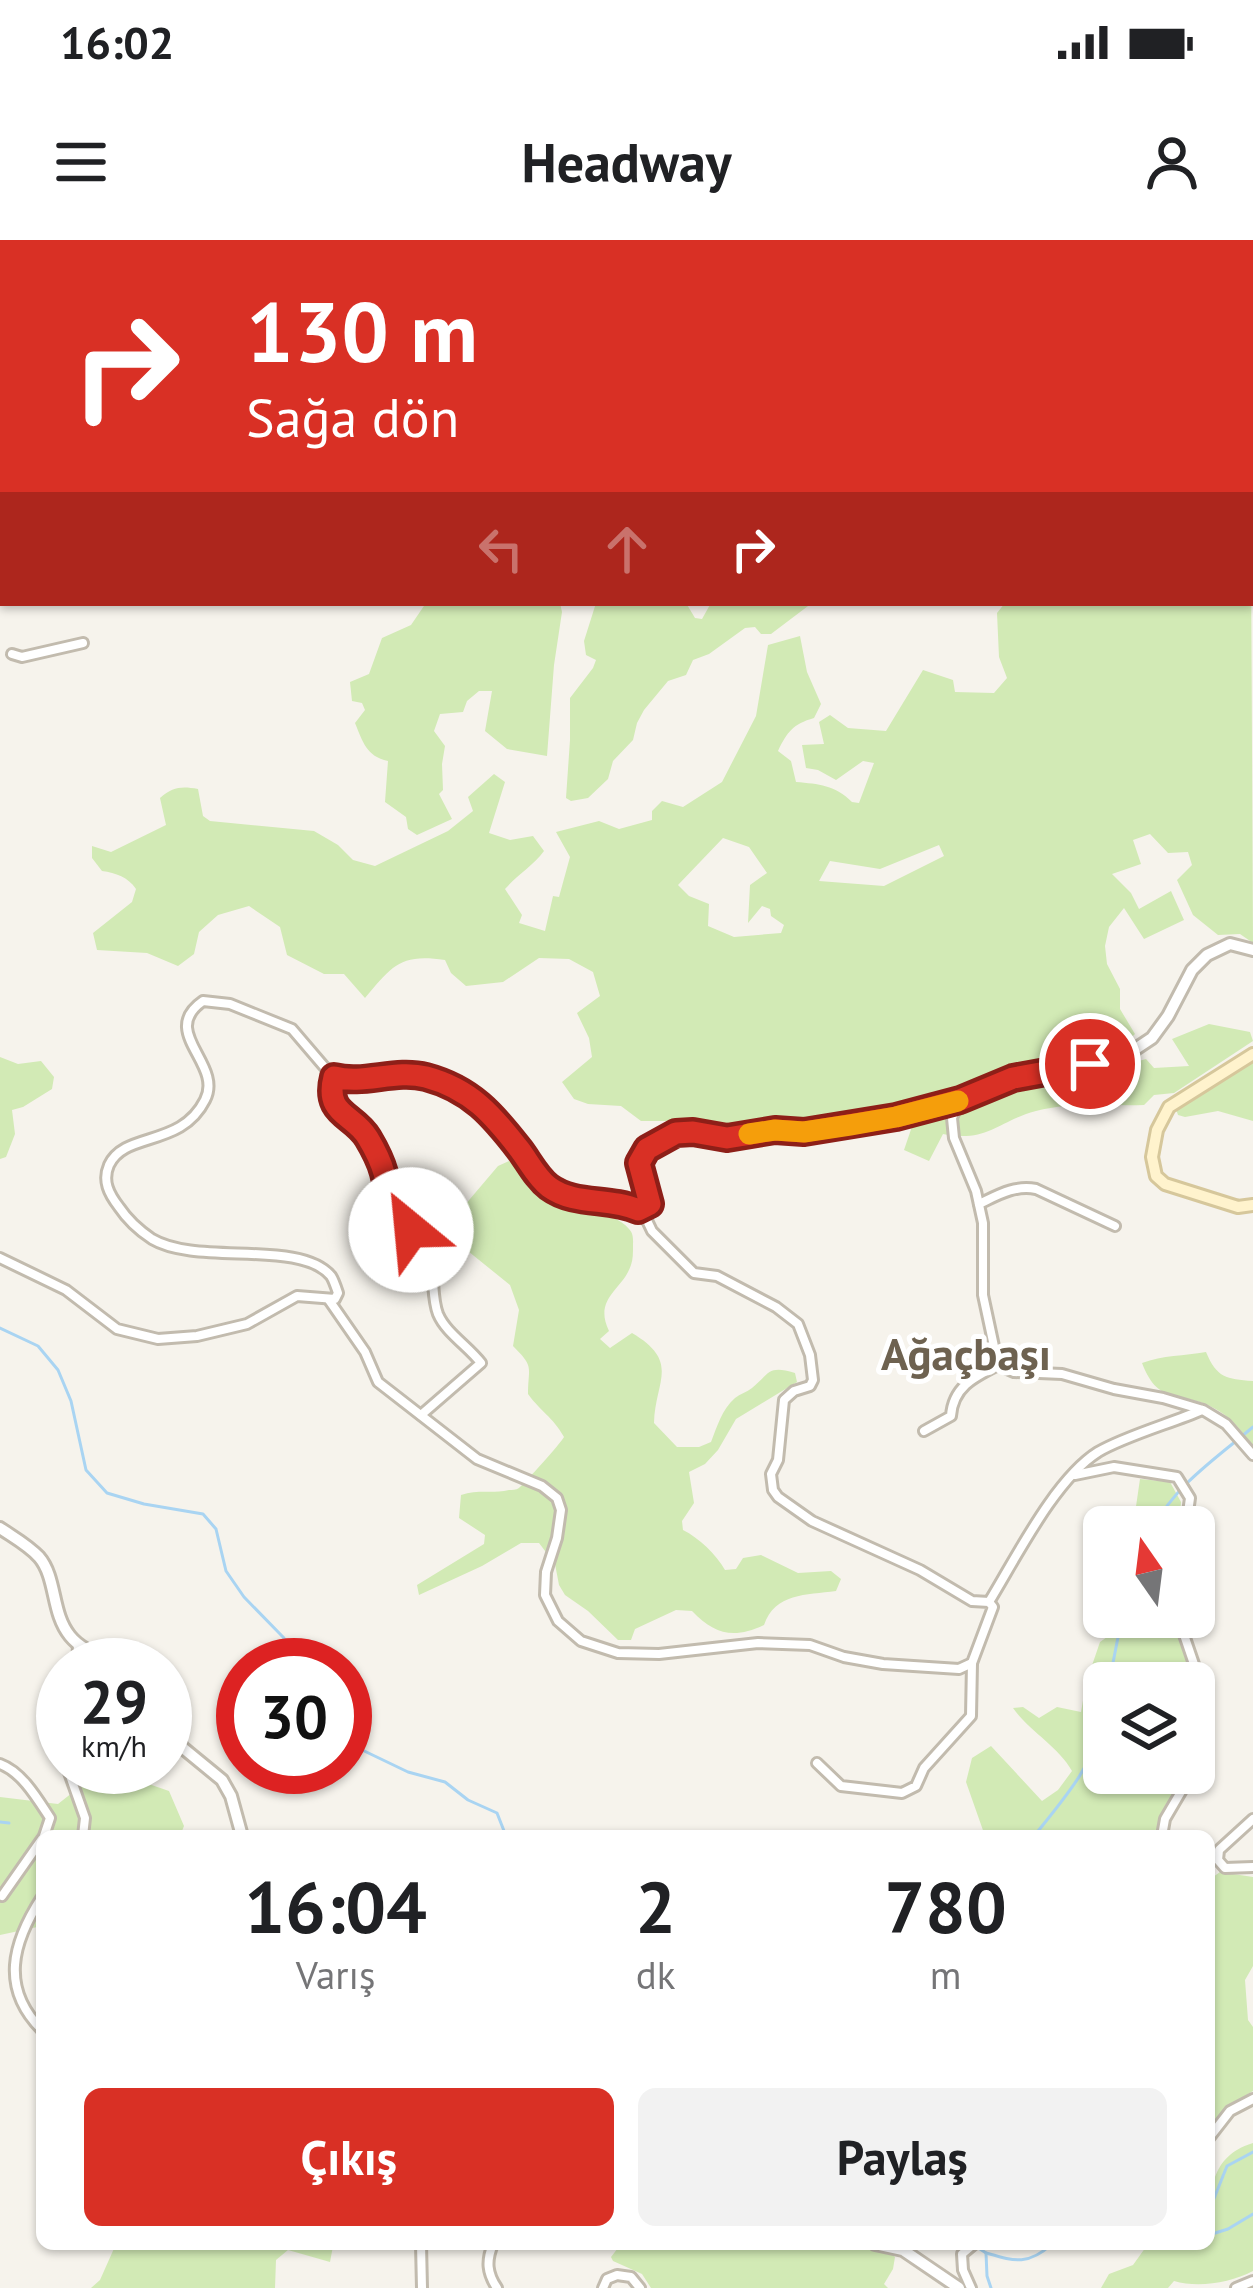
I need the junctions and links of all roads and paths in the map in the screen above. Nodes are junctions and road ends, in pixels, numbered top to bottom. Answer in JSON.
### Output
{"nodes":[{"id":1,"x":83,"y":643,"type":"dead end"},
{"id":2,"x":12,"y":654,"type":"dead end"},
{"id":3,"x":1253,"y":950,"type":"edge"},
{"id":4,"x":1253,"y":1054,"type":"edge"},
{"id":5,"x":334,"y":1077,"type":"junction"},
{"id":6,"x":960,"y":1100,"type":"junction"},
{"id":7,"x":979,"y":1204,"type":"junction"},
{"id":8,"x":1253,"y":1205,"type":"edge"},
{"id":9,"x":641,"y":1208,"type":"junction"},
{"id":10,"x":1115,"y":1226,"type":"dead end"},
{"id":11,"x":0,"y":1258,"type":"edge"},
{"id":12,"x":329,"y":1300,"type":"junction"},
{"id":13,"x":998,"y":1365,"type":"junction"},
{"id":14,"x":1202,"y":1410,"type":"junction"},
{"id":15,"x":421,"y":1414,"type":"junction"},
{"id":16,"x":924,"y":1431,"type":"dead end"},
{"id":17,"x":1253,"y":1455,"type":"edge"},
{"id":18,"x":1074,"y":1475,"type":"junction"},
{"id":19,"x":1189,"y":1506,"type":"edge"},
{"id":20,"x":0,"y":1528,"type":"edge"},
{"id":21,"x":989,"y":1602,"type":"junction"},
{"id":22,"x":72,"y":1638,"type":"edge"},
{"id":23,"x":972,"y":1663,"type":"junction"},
{"id":24,"x":192,"y":1755,"type":"edge"},
{"id":25,"x":817,"y":1763,"type":"dead end"},
{"id":26,"x":0,"y":1764,"type":"edge"},
{"id":27,"x":77,"y":1794,"type":"edge"},
{"id":28,"x":1180,"y":1794,"type":"edge"},
{"id":29,"x":1253,"y":1819,"type":"edge"},
{"id":30,"x":46,"y":1830,"type":"edge"},
{"id":31,"x":84,"y":1830,"type":"edge"},
{"id":32,"x":240,"y":1830,"type":"edge"},
{"id":33,"x":1163,"y":1830,"type":"edge"},
{"id":34,"x":36,"y":1848,"type":"edge"},
{"id":35,"x":1218,"y":1860,"type":"junction"},
{"id":36,"x":1215,"y":1863,"type":"edge"},
{"id":37,"x":1253,"y":1867,"type":"edge"},
{"id":38,"x":2,"y":1896,"type":"edge"},
{"id":39,"x":36,"y":1907,"type":"edge"},
{"id":40,"x":36,"y":2025,"type":"edge"},
{"id":41,"x":1253,"y":2099,"type":"edge"},
{"id":42,"x":1215,"y":2130,"type":"edge"},
{"id":43,"x":421,"y":2250,"type":"edge"},
{"id":44,"x":490,"y":2250,"type":"edge"},
{"id":45,"x":903,"y":2250,"type":"edge"},
{"id":46,"x":967,"y":2250,"type":"edge"},
{"id":47,"x":1253,"y":2281,"type":"edge"},
{"id":48,"x":422,"y":2288,"type":"edge"},
{"id":49,"x":497,"y":2288,"type":"edge"},
{"id":50,"x":603,"y":2288,"type":"edge"},
{"id":51,"x":640,"y":2288,"type":"edge"},
{"id":52,"x":959,"y":2288,"type":"edge"},
{"id":53,"x":970,"y":2288,"type":"edge"},
{"id":54,"x":1236,"y":2288,"type":"edge"}],
"edges":[{"from":1,"to":2,"type":"street"},
{"from":3,"to":6,"type":"street"},
{"from":4,"to":8,"type":"main road"},
{"from":5,"to":9,"type":"street"},
{"from":5,"to":12,"type":"street"},
{"from":5,"to":15,"type":"street"},
{"from":6,"to":7,"type":"street"},
{"from":6,"to":9,"type":"street"},
{"from":7,"to":10,"type":"street"},
{"from":7,"to":13,"type":"street"},
{"from":9,"to":21,"type":"street"},
{"from":11,"to":12,"type":"street"},
{"from":12,"to":15,"type":"street"},
{"from":13,"to":14,"type":"street"},
{"from":13,"to":16,"type":"street"},
{"from":14,"to":17,"type":"street"},
{"from":14,"to":18,"type":"street"},
{"from":15,"to":23,"type":"street"},
{"from":18,"to":19,"type":"street"},
{"from":18,"to":21,"type":"street"},
{"from":20,"to":22,"type":"street"},
{"from":21,"to":23,"type":"street"},
{"from":23,"to":25,"type":"street"},
{"from":24,"to":32,"type":"street"},
{"from":26,"to":30,"type":"street"},
{"from":27,"to":31,"type":"street"},
{"from":28,"to":33,"type":"street"},
{"from":29,"to":35,"type":"street"},
{"from":34,"to":38,"type":"street"},
{"from":35,"to":36,"type":"street"},
{"from":35,"to":37,"type":"street"},
{"from":39,"to":40,"type":"street"},
{"from":41,"to":42,"type":"street"},
{"from":43,"to":48,"type":"street"},
{"from":44,"to":49,"type":"street"},
{"from":45,"to":52,"type":"street"},
{"from":46,"to":53,"type":"street"},
{"from":47,"to":54,"type":"street"},
{"from":50,"to":51,"type":"street"}]}
